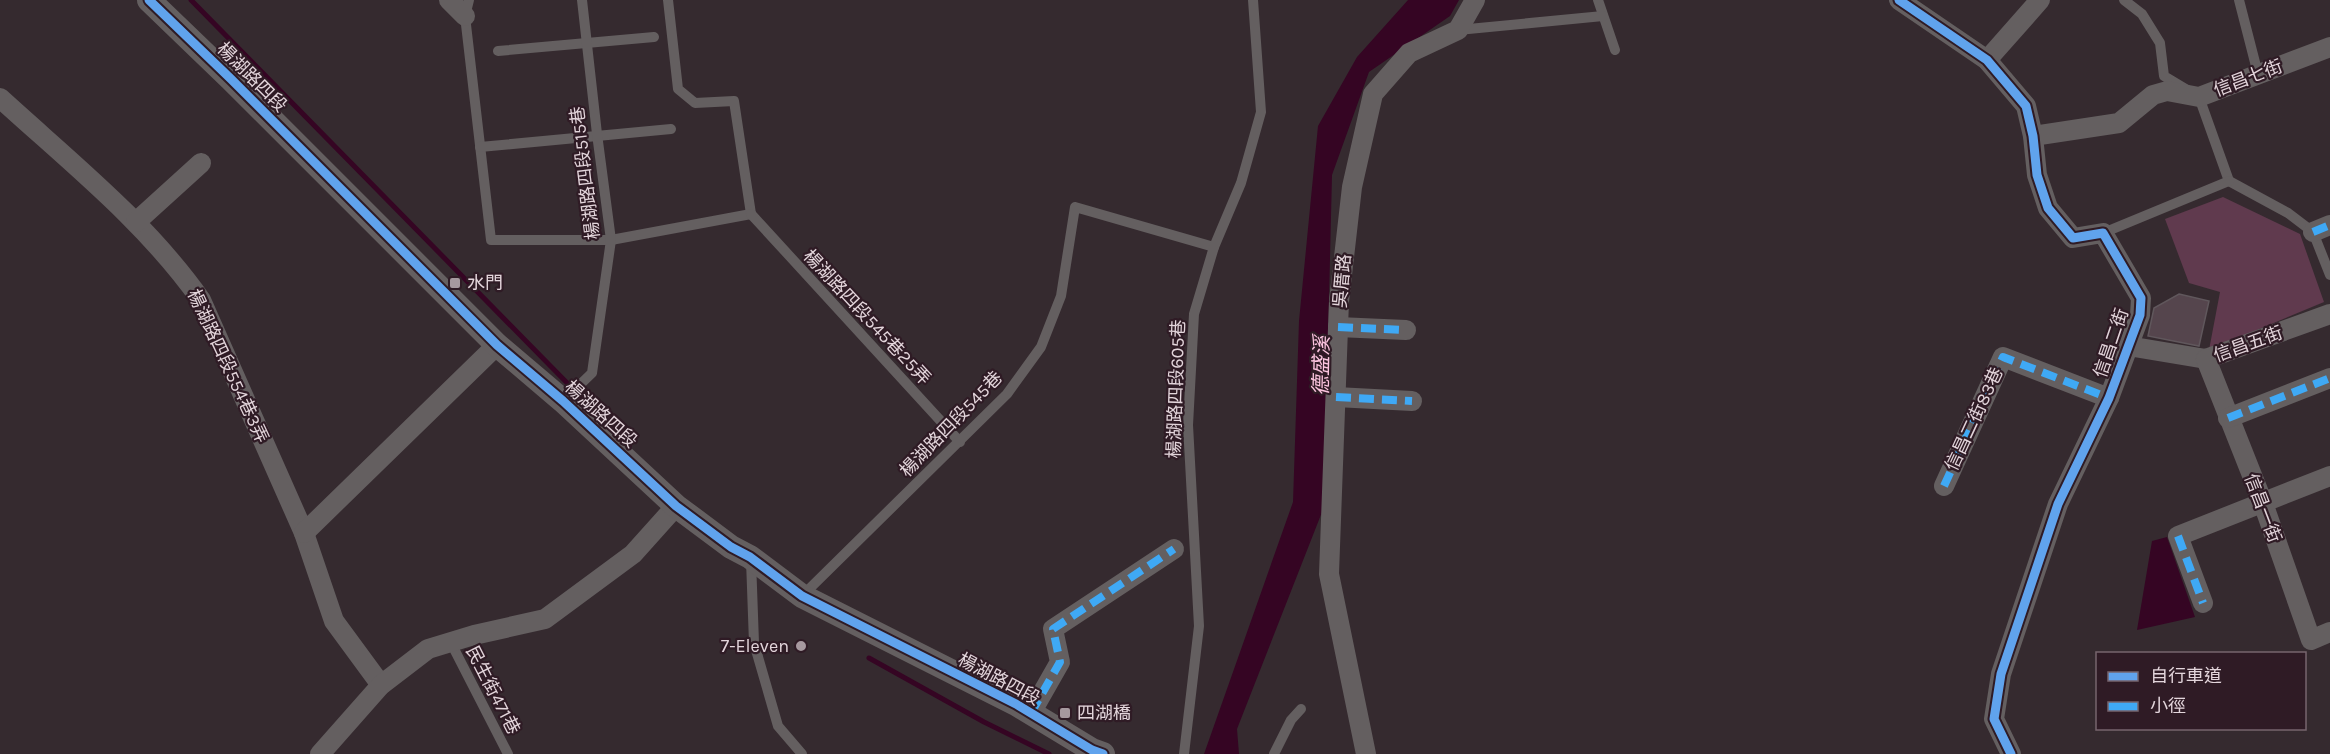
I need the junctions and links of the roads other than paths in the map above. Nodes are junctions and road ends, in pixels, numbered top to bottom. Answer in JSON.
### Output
{"nodes":[{"id":1,"x":149,"y":0,"type":"edge"},
{"id":2,"x":449,"y":0,"type":"edge"},
{"id":3,"x":582,"y":0,"type":"edge"},
{"id":4,"x":668,"y":0,"type":"edge"},
{"id":5,"x":1253,"y":0,"type":"edge"},
{"id":6,"x":1475,"y":0,"type":"edge"},
{"id":7,"x":1598,"y":0,"type":"edge"},
{"id":8,"x":1899,"y":0,"type":"edge"},
{"id":9,"x":2040,"y":0,"type":"edge"},
{"id":10,"x":2124,"y":0,"type":"edge"},
{"id":11,"x":2239,"y":0,"type":"edge"},
{"id":12,"x":467,"y":8,"type":"edge"},
{"id":13,"x":1603,"y":16,"type":"junction"},
{"id":14,"x":1458,"y":30,"type":"junction"},
{"id":15,"x":654,"y":37,"type":"dead end"},
{"id":16,"x":587,"y":43,"type":"junction"},
{"id":17,"x":2330,"y":47,"type":"edge"},
{"id":18,"x":1616,"y":50,"type":"dead end"},
{"id":19,"x":498,"y":51,"type":"dead end"},
{"id":20,"x":1987,"y":60,"type":"junction"},
{"id":21,"x":2258,"y":74,"type":"junction"},
{"id":22,"x":0,"y":98,"type":"edge"},
{"id":23,"x":2199,"y":98,"type":"junction"},
{"id":24,"x":671,"y":129,"type":"dead end"},
{"id":25,"x":597,"y":134,"type":"junction"},
{"id":26,"x":2033,"y":136,"type":"junction"},
{"id":27,"x":480,"y":147,"type":"junction"},
{"id":28,"x":201,"y":163,"type":"dead end"},
{"id":29,"x":2229,"y":181,"type":"junction"},
{"id":30,"x":751,"y":214,"type":"junction"},
{"id":31,"x":136,"y":222,"type":"junction"},
{"id":32,"x":2321,"y":229,"type":"edge"},
{"id":33,"x":2103,"y":233,"type":"junction"},
{"id":34,"x":611,"y":240,"type":"junction"},
{"id":35,"x":1214,"y":247,"type":"junction"},
{"id":36,"x":2330,"y":276,"type":"edge"},
{"id":37,"x":2330,"y":314,"type":"edge"},
{"id":38,"x":1338,"y":327,"type":"junction"},
{"id":39,"x":1406,"y":330,"type":"dead end"},
{"id":40,"x":497,"y":345,"type":"junction"},
{"id":41,"x":2128,"y":346,"type":"junction"},
{"id":42,"x":2206,"y":359,"type":"junction"},
{"id":43,"x":2330,"y":378,"type":"edge"},
{"id":44,"x":1336,"y":397,"type":"junction"},
{"id":45,"x":2109,"y":398,"type":"junction"},
{"id":46,"x":563,"y":400,"type":"junction"},
{"id":47,"x":1412,"y":401,"type":"dead end"},
{"id":48,"x":2228,"y":418,"type":"junction"},
{"id":49,"x":960,"y":442,"type":"junction"},
{"id":50,"x":2330,"y":477,"type":"edge"},
{"id":51,"x":1944,"y":486,"type":"dead end"},
{"id":52,"x":2263,"y":503,"type":"junction"},
{"id":53,"x":676,"y":506,"type":"junction"},
{"id":54,"x":304,"y":533,"type":"junction"},
{"id":55,"x":1174,"y":549,"type":"dead end"},
{"id":56,"x":750,"y":557,"type":"junction"},
{"id":57,"x":801,"y":596,"type":"junction"},
{"id":58,"x":2203,"y":603,"type":"dead end"},
{"id":59,"x":2330,"y":633,"type":"edge"},
{"id":60,"x":450,"y":641,"type":"junction"},
{"id":61,"x":381,"y":685,"type":"junction"},
{"id":62,"x":1301,"y":709,"type":"dead end"},
{"id":63,"x":1031,"y":713,"type":"junction"},
{"id":64,"x":320,"y":754,"type":"edge"},
{"id":65,"x":508,"y":754,"type":"edge"},
{"id":66,"x":802,"y":754,"type":"edge"},
{"id":67,"x":1103,"y":754,"type":"edge"},
{"id":68,"x":1184,"y":754,"type":"edge"},
{"id":69,"x":1274,"y":754,"type":"edge"},
{"id":70,"x":1366,"y":754,"type":"edge"},
{"id":71,"x":2011,"y":754,"type":"edge"}],
"edges":[{"from":1,"to":40,"type":"street","name":"楊湖路四段"},
{"from":2,"to":12,"type":"street"},
{"from":3,"to":16,"type":"lane","name":"楊湖路四段515巷"},
{"from":4,"to":30,"type":"lane"},
{"from":5,"to":35,"type":"lane","name":"楊湖路四段605巷"},
{"from":6,"to":14,"type":"street"},
{"from":7,"to":13,"type":"lane"},
{"from":8,"to":20,"type":"street"},
{"from":9,"to":20,"type":"street"},
{"from":10,"to":23,"type":"lane"},
{"from":11,"to":21,"type":"lane"},
{"from":12,"to":27,"type":"lane"},
{"from":13,"to":14,"type":"lane"},
{"from":13,"to":18,"type":"lane"},
{"from":14,"to":38,"type":"street","name":"吳厝路"},
{"from":15,"to":16,"type":"lane"},
{"from":16,"to":19,"type":"lane"},
{"from":16,"to":25,"type":"lane","name":"楊湖路四段515巷"},
{"from":17,"to":21,"type":"street","name":"信昌七街"},
{"from":20,"to":26,"type":"street"},
{"from":21,"to":23,"type":"street","name":"信昌七街"},
{"from":22,"to":31,"type":"street","name":"楊湖路四段554巷3弄"},
{"from":23,"to":26,"type":"street","name":"信昌七街"},
{"from":23,"to":29,"type":"lane"},
{"from":24,"to":25,"type":"lane"},
{"from":25,"to":27,"type":"lane"},
{"from":25,"to":34,"type":"lane","name":"楊湖路四段515巷"},
{"from":26,"to":33,"type":"street"},
{"from":27,"to":34,"type":"lane"},
{"from":28,"to":31,"type":"street"},
{"from":29,"to":32,"type":"lane"},
{"from":29,"to":33,"type":"lane"},
{"from":30,"to":34,"type":"lane"},
{"from":30,"to":49,"type":"lane","name":"楊湖路四段545巷25弄"},
{"from":31,"to":54,"type":"street","name":"楊湖路四段554巷3弄"},
{"from":32,"to":36,"type":"lane"},
{"from":33,"to":41,"type":"street","name":"信昌二街"},
{"from":34,"to":46,"type":"lane","name":"楊湖路四段515巷"},
{"from":35,"to":49,"type":"lane","name":"楊湖路四段545巷"},
{"from":35,"to":68,"type":"lane","name":"楊湖路四段605巷"},
{"from":37,"to":42,"type":"street","name":"信昌五街"},
{"from":38,"to":39,"type":"street"},
{"from":38,"to":44,"type":"street","name":"吳厝路"},
{"from":40,"to":46,"type":"street","name":"楊湖路四段"},
{"from":40,"to":54,"type":"street"},
{"from":41,"to":42,"type":"street","name":"信昌五街"},
{"from":41,"to":45,"type":"street","name":"信昌二街"},
{"from":42,"to":48,"type":"street","name":"信昌一街"},
{"from":43,"to":48,"type":"street"},
{"from":44,"to":47,"type":"street"},
{"from":44,"to":70,"type":"street","name":"吳厝路"},
{"from":45,"to":51,"type":"street","name":"信昌二街83巷"},
{"from":45,"to":71,"type":"street","name":"信昌二街"},
{"from":46,"to":53,"type":"street","name":"楊湖路四段"},
{"from":48,"to":52,"type":"street","name":"信昌一街"},
{"from":49,"to":57,"type":"lane","name":"楊湖路四段545巷"},
{"from":50,"to":52,"type":"street"},
{"from":52,"to":58,"type":"street"},
{"from":52,"to":59,"type":"street","name":"信昌一街"},
{"from":53,"to":56,"type":"street","name":"楊湖路四段"},
{"from":53,"to":60,"type":"street"},
{"from":54,"to":61,"type":"street","name":"楊湖路四段554巷3弄"},
{"from":55,"to":63,"type":"street"},
{"from":56,"to":57,"type":"street","name":"楊湖路四段"},
{"from":56,"to":66,"type":"lane"},
{"from":57,"to":63,"type":"street","name":"楊湖路四段"},
{"from":60,"to":61,"type":"street"},
{"from":60,"to":65,"type":"lane","name":"民生街471巷"},
{"from":61,"to":64,"type":"street"},
{"from":62,"to":69,"type":"lane"},
{"from":63,"to":67,"type":"street","name":"楊湖路四段"}]}
